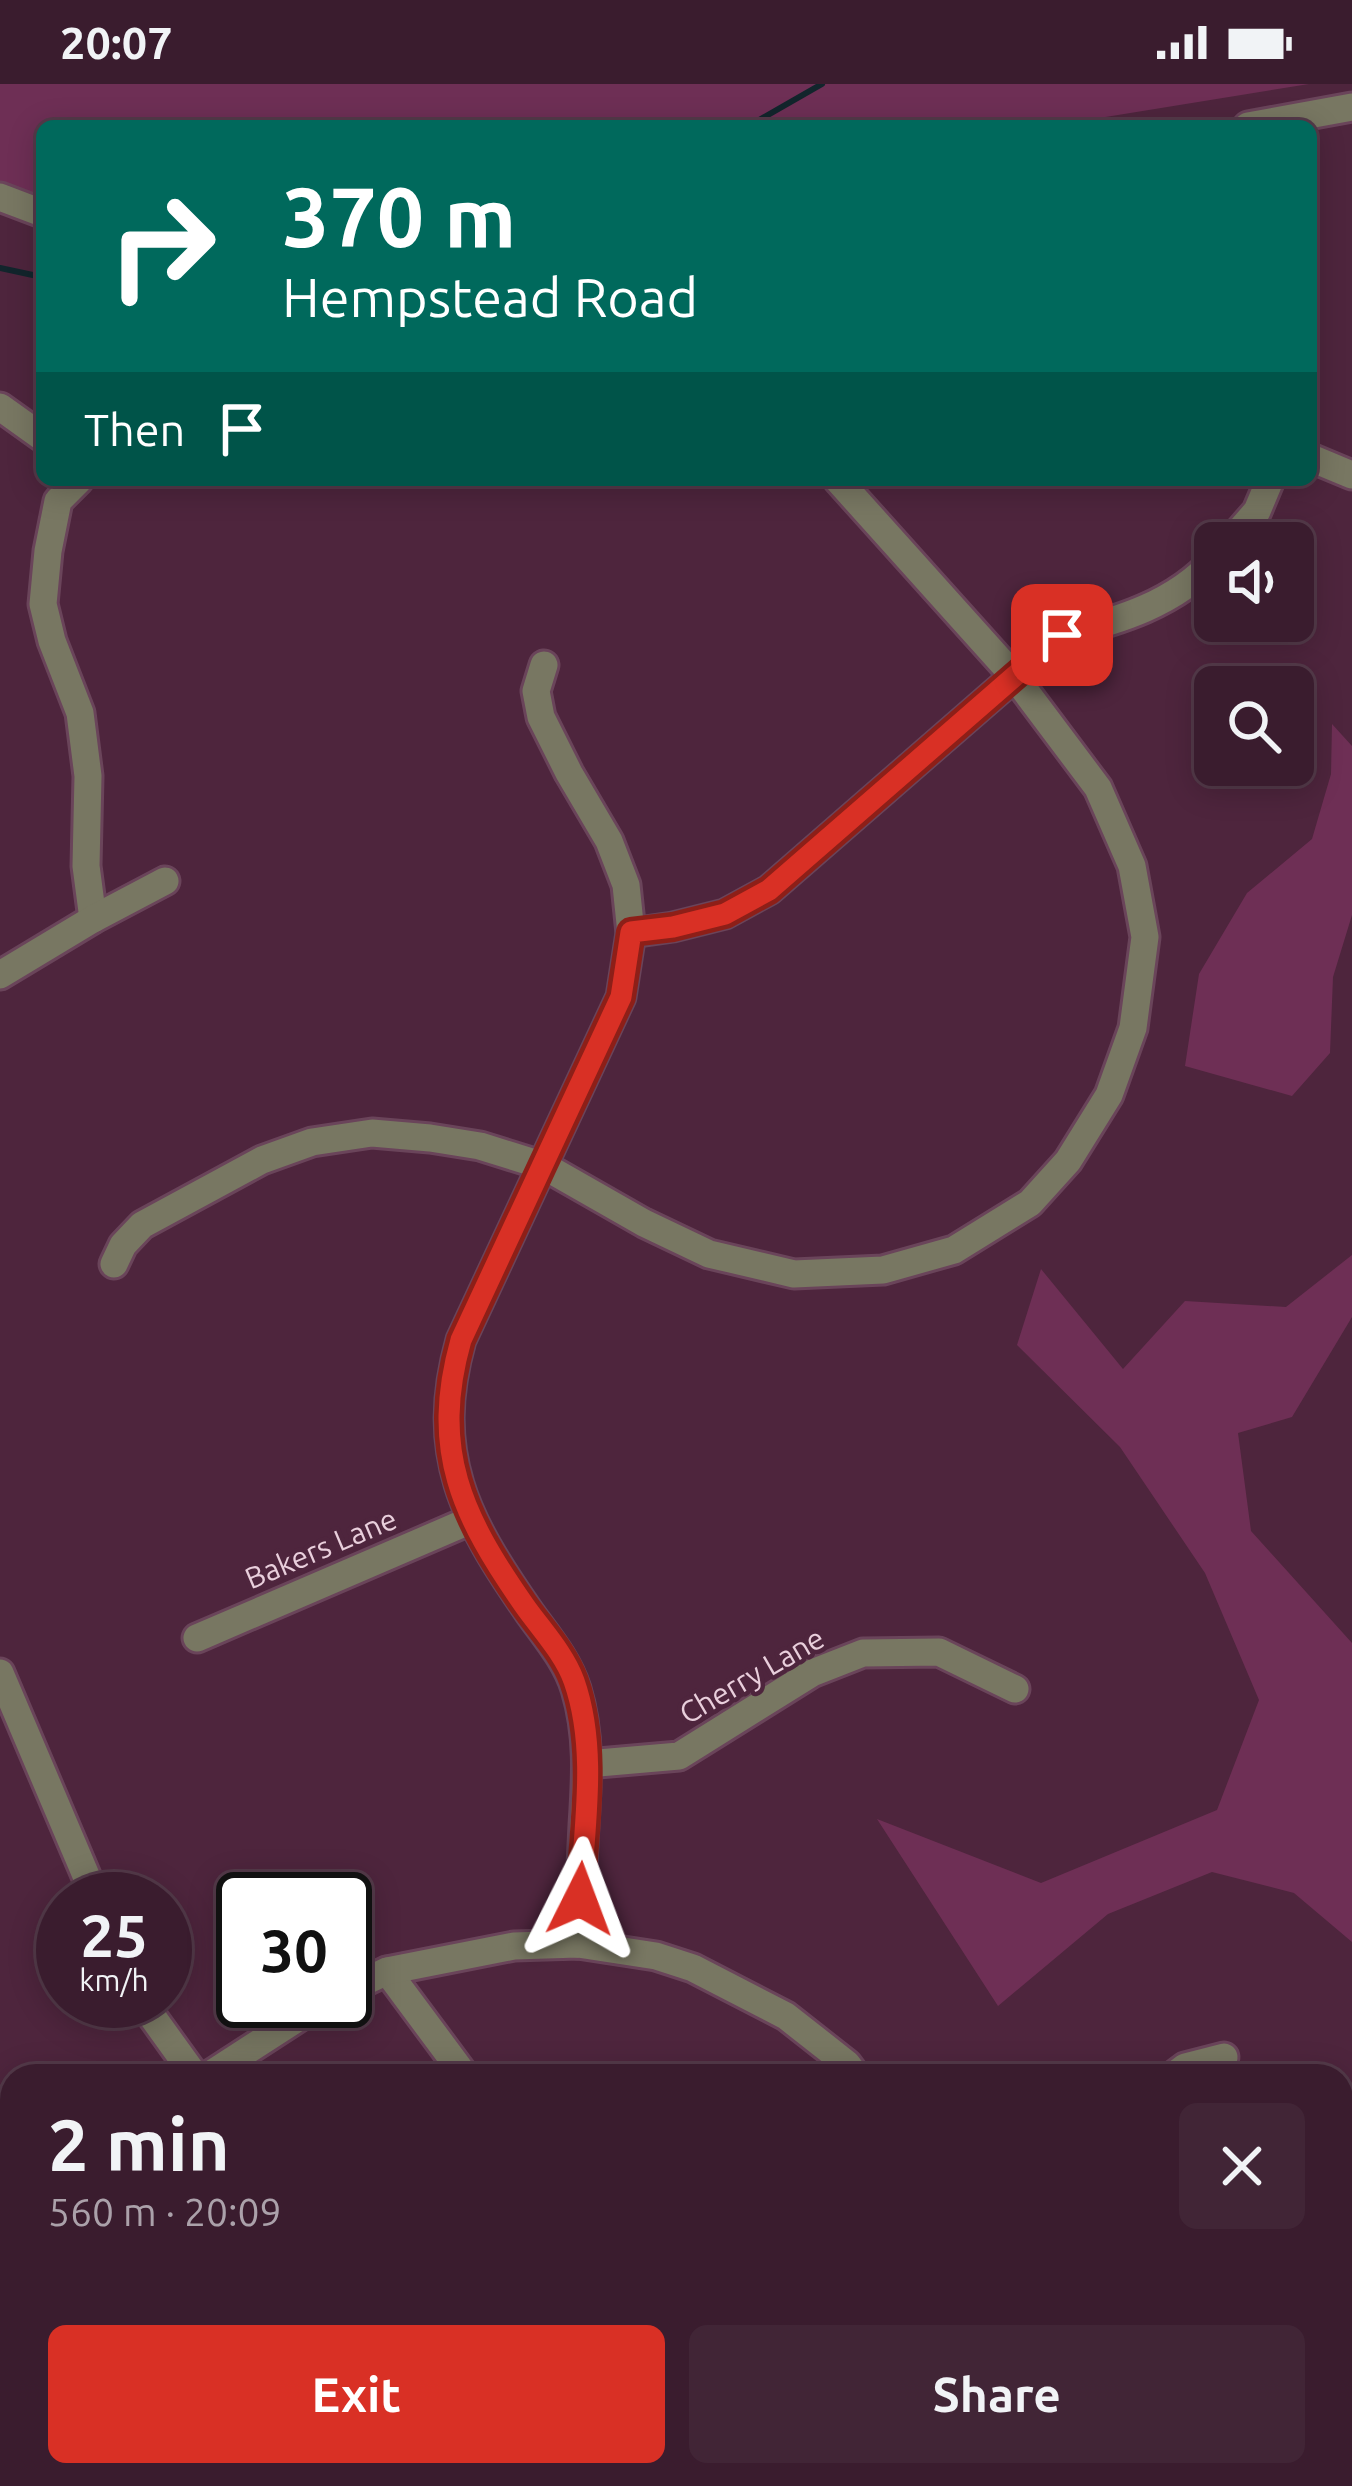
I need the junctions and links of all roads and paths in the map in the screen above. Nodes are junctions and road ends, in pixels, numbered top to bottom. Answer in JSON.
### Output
{"nodes":[{"id":1,"x":1352,"y":106,"type":"edge"},
{"id":2,"x":1279,"y":120,"type":"edge"},
{"id":3,"x":0,"y":197,"type":"edge"},
{"id":4,"x":36,"y":211,"type":"edge"},
{"id":5,"x":0,"y":407,"type":"edge"},
{"id":6,"x":36,"y":433,"type":"edge"},
{"id":7,"x":1317,"y":460,"type":"edge"},
{"id":8,"x":1352,"y":475,"type":"edge"},
{"id":9,"x":73,"y":486,"type":"edge"},
{"id":10,"x":843,"y":486,"type":"edge"},
{"id":11,"x":1267,"y":486,"type":"edge"},
{"id":12,"x":1247,"y":522,"type":"edge"},
{"id":13,"x":1194,"y":576,"type":"edge"},
{"id":14,"x":544,"y":665,"type":"dead end"},
{"id":15,"x":1014,"y":676,"type":"junction"},
{"id":16,"x":164,"y":881,"type":"dead end"},
{"id":17,"x":93,"y":919,"type":"junction"},
{"id":18,"x":631,"y":932,"type":"junction"},
{"id":19,"x":0,"y":975,"type":"edge"},
{"id":20,"x":544,"y":1166,"type":"junction"},
{"id":21,"x":114,"y":1264,"type":"dead end"},
{"id":22,"x":471,"y":1520,"type":"junction"},
{"id":23,"x":196,"y":1638,"type":"dead end"},
{"id":24,"x":0,"y":1673,"type":"edge"},
{"id":25,"x":1015,"y":1689,"type":"dead end"},
{"id":26,"x":7,"y":1711,"type":"edge"},
{"id":27,"x":587,"y":1763,"type":"junction"},
{"id":28,"x":83,"y":1872,"type":"edge"},
{"id":29,"x":578,"y":1944,"type":"junction"},
{"id":30,"x":387,"y":1971,"type":"junction"},
{"id":31,"x":372,"y":1978,"type":"edge"},
{"id":32,"x":160,"y":2028,"type":"edge"},
{"id":33,"x":282,"y":2028,"type":"edge"},
{"id":34,"x":1224,"y":2057,"type":"dead end"},
{"id":35,"x":186,"y":2064,"type":"edge"},
{"id":36,"x":227,"y":2064,"type":"edge"},
{"id":37,"x":456,"y":2064,"type":"edge"},
{"id":38,"x":847,"y":2064,"type":"edge"},
{"id":39,"x":1199,"y":2064,"type":"edge"}],
"edges":[{"from":1,"to":2,"type":"street"},
{"from":3,"to":4,"type":"street"},
{"from":5,"to":6,"type":"street"},
{"from":7,"to":8,"type":"street"},
{"from":9,"to":17,"type":"street"},
{"from":10,"to":15,"type":"street"},
{"from":11,"to":12,"type":"street"},
{"from":13,"to":15,"type":"street"},
{"from":14,"to":18,"type":"street"},
{"from":15,"to":18,"type":"street"},
{"from":15,"to":20,"type":"street"},
{"from":16,"to":17,"type":"street"},
{"from":17,"to":19,"type":"street"},
{"from":18,"to":20,"type":"street"},
{"from":20,"to":21,"type":"street"},
{"from":20,"to":22,"type":"street"},
{"from":22,"to":23,"type":"street","name":"Bakers Lane"},
{"from":22,"to":27,"type":"street"},
{"from":24,"to":26,"type":"street"},
{"from":25,"to":27,"type":"street","name":"Cherry Lane"},
{"from":26,"to":28,"type":"street"},
{"from":27,"to":29,"type":"street"},
{"from":29,"to":30,"type":"street"},
{"from":29,"to":38,"type":"street"},
{"from":30,"to":31,"type":"street"},
{"from":30,"to":37,"type":"street"},
{"from":32,"to":35,"type":"street"},
{"from":33,"to":36,"type":"street"},
{"from":34,"to":39,"type":"street"}]}
